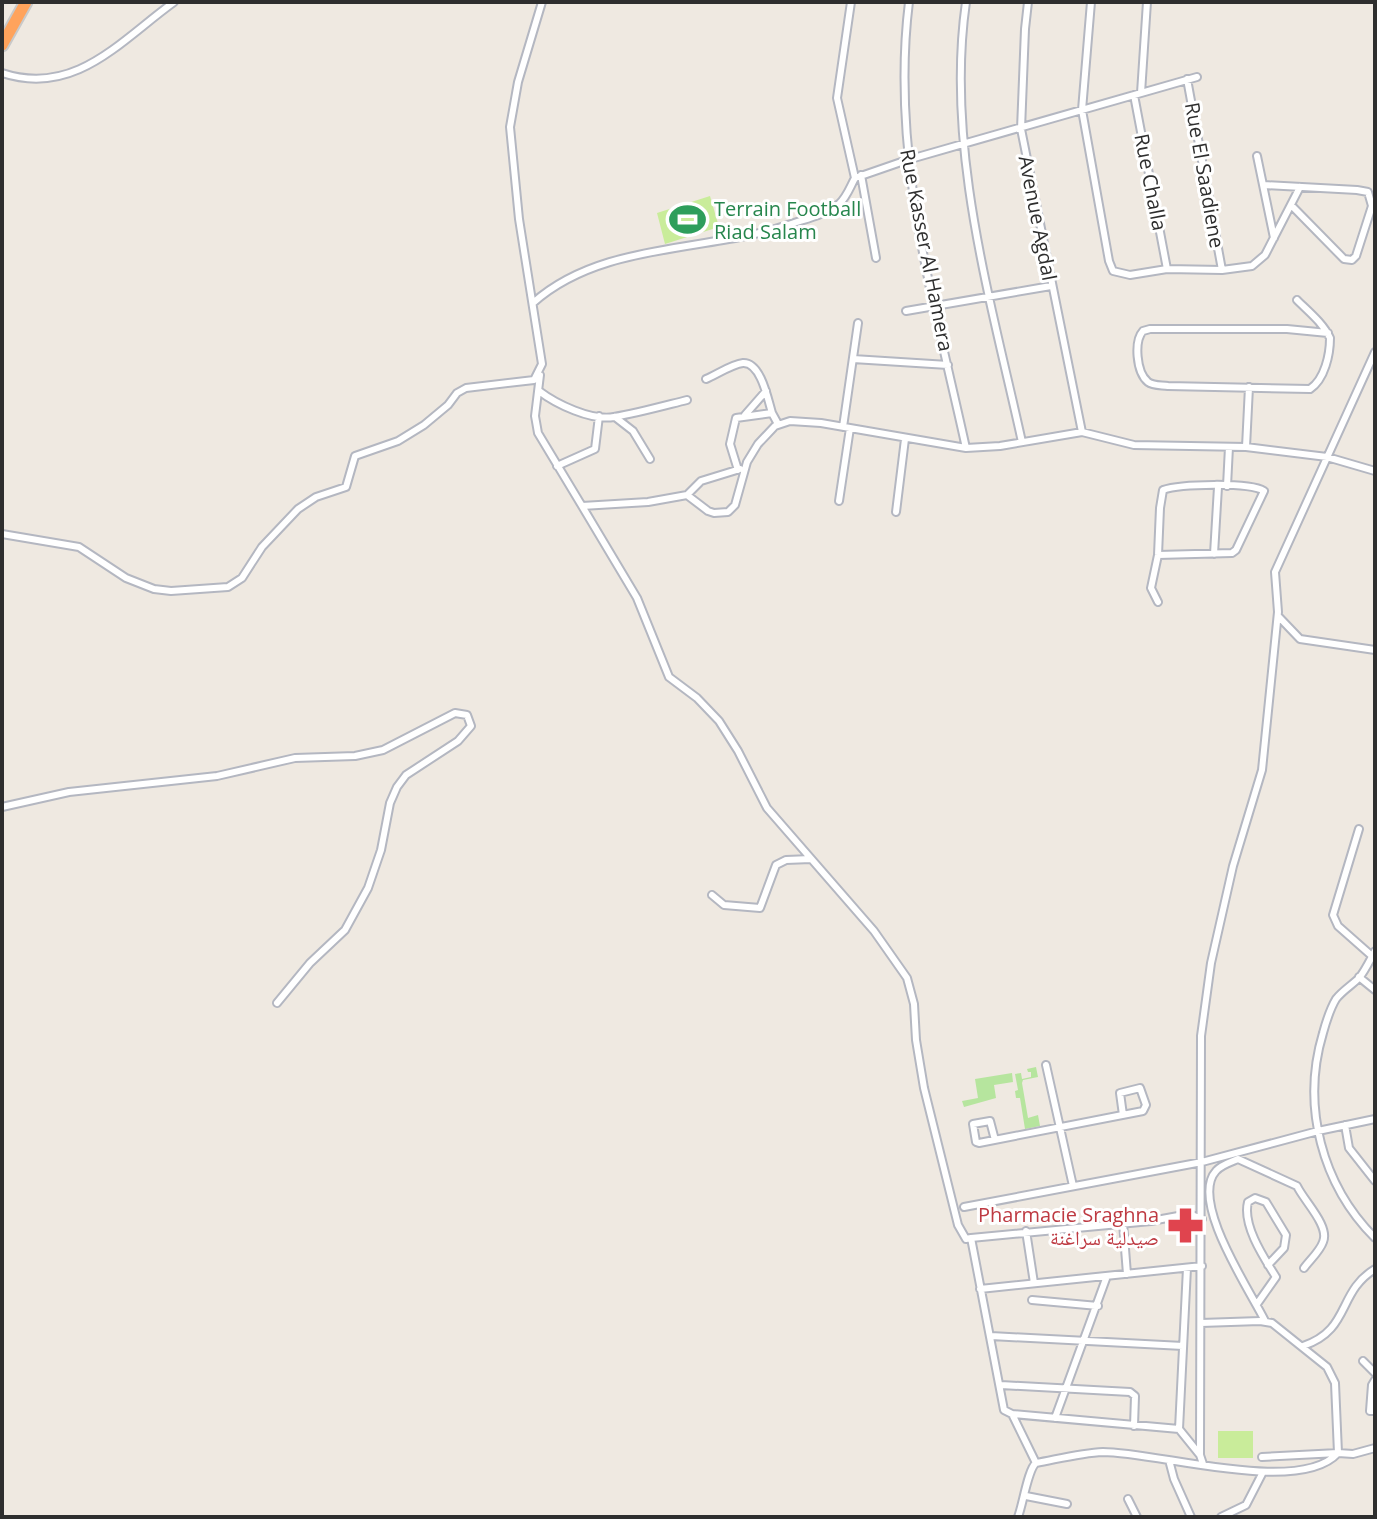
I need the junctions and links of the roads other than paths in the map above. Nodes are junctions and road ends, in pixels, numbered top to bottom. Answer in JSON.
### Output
{"nodes":[{"id":1,"x":26,"y":2,"type":"edge"},
{"id":2,"x":174,"y":2,"type":"edge"},
{"id":3,"x":542,"y":2,"type":"edge"},
{"id":4,"x":851,"y":2,"type":"edge"},
{"id":5,"x":909,"y":2,"type":"edge"},
{"id":6,"x":966,"y":2,"type":"edge"},
{"id":7,"x":1028,"y":2,"type":"edge"},
{"id":8,"x":1091,"y":2,"type":"edge"},
{"id":9,"x":1147,"y":2,"type":"edge"},
{"id":10,"x":2,"y":45,"type":"edge"},
{"id":11,"x":2,"y":73,"type":"edge"},
{"id":12,"x":1197,"y":77,"type":"dead end"},
{"id":13,"x":1187,"y":79,"type":"junction"},
{"id":14,"x":1137,"y":94,"type":"junction"},
{"id":15,"x":1082,"y":110,"type":"junction"},
{"id":16,"x":1021,"y":129,"type":"junction"},
{"id":17,"x":963,"y":145,"type":"junction"},
{"id":18,"x":1257,"y":156,"type":"dead end"},
{"id":19,"x":907,"y":160,"type":"junction"},
{"id":20,"x":858,"y":176,"type":"junction"},
{"id":21,"x":1264,"y":185,"type":"junction"},
{"id":22,"x":1300,"y":187,"type":"junction"},
{"id":23,"x":1291,"y":205,"type":"junction"},
{"id":24,"x":1274,"y":238,"type":"junction"},
{"id":25,"x":876,"y":258,"type":"dead end"},
{"id":26,"x":1167,"y":269,"type":"junction"},
{"id":27,"x":1222,"y":270,"type":"junction"},
{"id":28,"x":1051,"y":286,"type":"junction"},
{"id":29,"x":991,"y":296,"type":"junction"},
{"id":30,"x":1297,"y":300,"type":"dead end"},
{"id":31,"x":533,"y":303,"type":"junction"},
{"id":32,"x":935,"y":306,"type":"junction"},
{"id":33,"x":906,"y":311,"type":"dead end"},
{"id":34,"x":858,"y":323,"type":"dead end"},
{"id":35,"x":1328,"y":333,"type":"junction"},
{"id":36,"x":1375,"y":352,"type":"edge"},
{"id":37,"x":853,"y":359,"type":"junction"},
{"id":38,"x":948,"y":365,"type":"junction"},
{"id":39,"x":540,"y":373,"type":"junction"},
{"id":40,"x":706,"y":379,"type":"dead end"},
{"id":41,"x":1249,"y":387,"type":"junction"},
{"id":42,"x":539,"y":391,"type":"junction"},
{"id":43,"x":766,"y":391,"type":"junction"},
{"id":44,"x":687,"y":400,"type":"dead end"},
{"id":45,"x":772,"y":413,"type":"junction"},
{"id":46,"x":599,"y":416,"type":"junction"},
{"id":47,"x":745,"y":416,"type":"junction"},
{"id":48,"x":615,"y":417,"type":"junction"},
{"id":49,"x":778,"y":424,"type":"junction"},
{"id":50,"x":846,"y":428,"type":"junction"},
{"id":51,"x":1082,"y":432,"type":"junction"},
{"id":52,"x":905,"y":439,"type":"junction"},
{"id":53,"x":1022,"y":442,"type":"junction"},
{"id":54,"x":1229,"y":447,"type":"junction"},
{"id":55,"x":1246,"y":447,"type":"junction"},
{"id":56,"x":966,"y":448,"type":"junction"},
{"id":57,"x":1327,"y":457,"type":"junction"},
{"id":58,"x":650,"y":459,"type":"dead end"},
{"id":59,"x":557,"y":466,"type":"junction"},
{"id":60,"x":741,"y":469,"type":"junction"},
{"id":61,"x":1375,"y":471,"type":"edge"},
{"id":62,"x":1227,"y":486,"type":"junction"},
{"id":63,"x":1218,"y":487,"type":"junction"},
{"id":64,"x":687,"y":495,"type":"junction"},
{"id":65,"x":839,"y":501,"type":"dead end"},
{"id":66,"x":582,"y":506,"type":"junction"},
{"id":67,"x":896,"y":512,"type":"dead end"},
{"id":68,"x":2,"y":534,"type":"edge"},
{"id":69,"x":1214,"y":554,"type":"junction"},
{"id":70,"x":1158,"y":555,"type":"junction"},
{"id":71,"x":1158,"y":602,"type":"dead end"},
{"id":72,"x":1278,"y":615,"type":"junction"},
{"id":73,"x":1375,"y":650,"type":"edge"},
{"id":74,"x":2,"y":807,"type":"edge"},
{"id":75,"x":1359,"y":829,"type":"dead end"},
{"id":76,"x":811,"y":859,"type":"junction"},
{"id":77,"x":712,"y":895,"type":"dead end"},
{"id":78,"x":1374,"y":955,"type":"edge"},
{"id":79,"x":1359,"y":977,"type":"junction"},
{"id":80,"x":1375,"y":990,"type":"edge"},
{"id":81,"x":277,"y":1003,"type":"dead end"},
{"id":82,"x":1046,"y":1065,"type":"dead end"},
{"id":83,"x":1123,"y":1115,"type":"junction"},
{"id":84,"x":1375,"y":1119,"type":"edge"},
{"id":85,"x":1345,"y":1125,"type":"junction"},
{"id":86,"x":1061,"y":1128,"type":"junction"},
{"id":87,"x":1318,"y":1131,"type":"junction"},
{"id":88,"x":995,"y":1140,"type":"junction"},
{"id":89,"x":1202,"y":1162,"type":"junction"},
{"id":90,"x":1375,"y":1181,"type":"edge"},
{"id":91,"x":1073,"y":1186,"type":"junction"},
{"id":92,"x":964,"y":1207,"type":"dead end"},
{"id":93,"x":1202,"y":1219,"type":"junction"},
{"id":94,"x":1123,"y":1223,"type":"junction"},
{"id":95,"x":1026,"y":1231,"type":"junction"},
{"id":96,"x":971,"y":1238,"type":"junction"},
{"id":97,"x":1375,"y":1238,"type":"edge"},
{"id":98,"x":1268,"y":1265,"type":"junction"},
{"id":99,"x":1202,"y":1266,"type":"junction"},
{"id":100,"x":1187,"y":1268,"type":"junction"},
{"id":101,"x":1304,"y":1268,"type":"dead end"},
{"id":102,"x":1375,"y":1269,"type":"edge"},
{"id":103,"x":1127,"y":1274,"type":"junction"},
{"id":104,"x":1107,"y":1276,"type":"junction"},
{"id":105,"x":1034,"y":1283,"type":"junction"},
{"id":106,"x":980,"y":1289,"type":"junction"},
{"id":107,"x":1032,"y":1300,"type":"dead end"},
{"id":108,"x":1257,"y":1304,"type":"junction"},
{"id":109,"x":1098,"y":1306,"type":"junction"},
{"id":110,"x":1265,"y":1321,"type":"junction"},
{"id":111,"x":1201,"y":1323,"type":"junction"},
{"id":112,"x":991,"y":1336,"type":"junction"},
{"id":113,"x":1085,"y":1341,"type":"junction"},
{"id":114,"x":1183,"y":1346,"type":"junction"},
{"id":115,"x":1303,"y":1346,"type":"junction"},
{"id":116,"x":1363,"y":1361,"type":"dead end"},
{"id":117,"x":1375,"y":1373,"type":"edge"},
{"id":118,"x":1375,"y":1380,"type":"edge"},
{"id":119,"x":1001,"y":1385,"type":"junction"},
{"id":120,"x":1066,"y":1389,"type":"junction"},
{"id":121,"x":1375,"y":1411,"type":"edge"},
{"id":122,"x":1012,"y":1414,"type":"junction"},
{"id":123,"x":1055,"y":1418,"type":"junction"},
{"id":124,"x":1134,"y":1426,"type":"junction"},
{"id":125,"x":1179,"y":1429,"type":"junction"},
{"id":126,"x":1375,"y":1448,"type":"edge"},
{"id":127,"x":1338,"y":1453,"type":"junction"},
{"id":128,"x":1200,"y":1455,"type":"junction"},
{"id":129,"x":1262,"y":1457,"type":"dead end"},
{"id":130,"x":1169,"y":1460,"type":"junction"},
{"id":131,"x":1036,"y":1463,"type":"junction"},
{"id":132,"x":1203,"y":1464,"type":"junction"},
{"id":133,"x":1263,"y":1472,"type":"junction"},
{"id":134,"x":1026,"y":1496,"type":"junction"},
{"id":135,"x":1128,"y":1499,"type":"dead end"},
{"id":136,"x":1067,"y":1504,"type":"dead end"},
{"id":137,"x":1018,"y":1517,"type":"edge"},
{"id":138,"x":1137,"y":1517,"type":"edge"},
{"id":139,"x":1191,"y":1517,"type":"edge"},
{"id":140,"x":1221,"y":1517,"type":"edge"}],
"edges":[{"from":1,"to":10,"type":"highway"},
{"from":2,"to":11,"type":"street"},
{"from":3,"to":31,"type":"street"},
{"from":4,"to":20,"type":"street"},
{"from":5,"to":19,"type":"street","name":"Rue Kasser Al Hamera"},
{"from":6,"to":17,"type":"street"},
{"from":7,"to":16,"type":"street","name":"Avenue Agdal"},
{"from":8,"to":15,"type":"street"},
{"from":9,"to":14,"type":"street","name":"Rue Challa"},
{"from":12,"to":13,"type":"street"},
{"from":13,"to":14,"type":"street"},
{"from":13,"to":27,"type":"street","name":"Rue El Saadiene"},
{"from":14,"to":15,"type":"street"},
{"from":14,"to":26,"type":"street","name":"Rue Challa"},
{"from":15,"to":16,"type":"street"},
{"from":15,"to":26,"type":"street"},
{"from":16,"to":17,"type":"street"},
{"from":16,"to":28,"type":"street","name":"Avenue Agdal"},
{"from":17,"to":19,"type":"street"},
{"from":17,"to":29,"type":"street"},
{"from":18,"to":21,"type":"street"},
{"from":19,"to":20,"type":"street"},
{"from":19,"to":32,"type":"street","name":"Rue Kasser Al Hamera"},
{"from":20,"to":25,"type":"street"},
{"from":20,"to":31,"type":"street"},
{"from":21,"to":22,"type":"street"},
{"from":21,"to":24,"type":"street"},
{"from":22,"to":23,"type":"street"},
{"from":22,"to":23,"type":"street"},
{"from":23,"to":24,"type":"street"},
{"from":24,"to":27,"type":"street"},
{"from":26,"to":27,"type":"street"},
{"from":28,"to":29,"type":"street"},
{"from":28,"to":51,"type":"street","name":"Avenue Agdal"},
{"from":29,"to":32,"type":"street"},
{"from":29,"to":53,"type":"street"},
{"from":30,"to":35,"type":"street"},
{"from":31,"to":39,"type":"street"},
{"from":32,"to":33,"type":"street"},
{"from":32,"to":38,"type":"street","name":"Rue Kasser Al Hamera"},
{"from":34,"to":37,"type":"street"},
{"from":35,"to":41,"type":"street"},
{"from":35,"to":41,"type":"street"},
{"from":36,"to":57,"type":"street"},
{"from":37,"to":38,"type":"street"},
{"from":37,"to":50,"type":"street"},
{"from":38,"to":56,"type":"street","name":"Rue Kasser Al Hamera"},
{"from":39,"to":42,"type":"street"},
{"from":39,"to":68,"type":"street"},
{"from":40,"to":43,"type":"street"},
{"from":41,"to":55,"type":"street"},
{"from":42,"to":46,"type":"street"},
{"from":42,"to":59,"type":"street"},
{"from":43,"to":45,"type":"street"},
{"from":43,"to":47,"type":"street"},
{"from":44,"to":48,"type":"street"},
{"from":45,"to":47,"type":"street"},
{"from":45,"to":49,"type":"street"},
{"from":46,"to":48,"type":"street"},
{"from":46,"to":59,"type":"street"},
{"from":47,"to":60,"type":"street"},
{"from":48,"to":58,"type":"street"},
{"from":49,"to":50,"type":"street"},
{"from":49,"to":60,"type":"street"},
{"from":50,"to":52,"type":"street"},
{"from":50,"to":65,"type":"street"},
{"from":51,"to":53,"type":"street"},
{"from":51,"to":54,"type":"street"},
{"from":52,"to":56,"type":"street"},
{"from":52,"to":67,"type":"street"},
{"from":53,"to":56,"type":"street"},
{"from":54,"to":55,"type":"street"},
{"from":54,"to":62,"type":"street"},
{"from":55,"to":57,"type":"street"},
{"from":57,"to":61,"type":"street"},
{"from":57,"to":72,"type":"street"},
{"from":59,"to":66,"type":"street"},
{"from":60,"to":64,"type":"street"},
{"from":60,"to":64,"type":"street"},
{"from":62,"to":63,"type":"street"},
{"from":62,"to":69,"type":"street"},
{"from":63,"to":69,"type":"street"},
{"from":63,"to":70,"type":"street"},
{"from":64,"to":66,"type":"street"},
{"from":66,"to":76,"type":"street"},
{"from":69,"to":70,"type":"street"},
{"from":70,"to":71,"type":"street"},
{"from":72,"to":73,"type":"street"},
{"from":72,"to":89,"type":"street"},
{"from":74,"to":81,"type":"street"},
{"from":75,"to":78,"type":"street"},
{"from":76,"to":77,"type":"street"},
{"from":76,"to":96,"type":"street"},
{"from":78,"to":79,"type":"street"},
{"from":79,"to":80,"type":"street"},
{"from":79,"to":87,"type":"street"},
{"from":82,"to":86,"type":"street"},
{"from":83,"to":83,"type":"street"},
{"from":83,"to":86,"type":"street"},
{"from":84,"to":85,"type":"street"},
{"from":85,"to":87,"type":"street"},
{"from":85,"to":90,"type":"street"},
{"from":86,"to":88,"type":"street"},
{"from":86,"to":91,"type":"street"},
{"from":87,"to":89,"type":"street"},
{"from":87,"to":97,"type":"street"},
{"from":88,"to":88,"type":"street"},
{"from":89,"to":91,"type":"street"},
{"from":89,"to":93,"type":"street"},
{"from":91,"to":92,"type":"street"},
{"from":93,"to":94,"type":"street"},
{"from":93,"to":99,"type":"street"},
{"from":94,"to":95,"type":"street"},
{"from":94,"to":103,"type":"street"},
{"from":95,"to":96,"type":"street"},
{"from":95,"to":105,"type":"street"},
{"from":96,"to":106,"type":"street"},
{"from":98,"to":98,"type":"street"},
{"from":98,"to":108,"type":"street"},
{"from":99,"to":100,"type":"street"},
{"from":99,"to":111,"type":"street"},
{"from":100,"to":103,"type":"street"},
{"from":100,"to":114,"type":"street"},
{"from":101,"to":108,"type":"street"},
{"from":102,"to":115,"type":"street"},
{"from":103,"to":104,"type":"street"},
{"from":104,"to":105,"type":"street"},
{"from":104,"to":109,"type":"street"},
{"from":105,"to":106,"type":"street"},
{"from":106,"to":112,"type":"street"},
{"from":107,"to":109,"type":"street"},
{"from":108,"to":110,"type":"street"},
{"from":109,"to":113,"type":"street"},
{"from":110,"to":111,"type":"street"},
{"from":110,"to":115,"type":"street"},
{"from":111,"to":128,"type":"street"},
{"from":112,"to":113,"type":"street"},
{"from":112,"to":119,"type":"street"},
{"from":113,"to":114,"type":"street"},
{"from":113,"to":120,"type":"street"},
{"from":114,"to":125,"type":"street"},
{"from":115,"to":127,"type":"street"},
{"from":116,"to":117,"type":"street"},
{"from":118,"to":121,"type":"street"},
{"from":119,"to":120,"type":"street"},
{"from":119,"to":122,"type":"street"},
{"from":120,"to":123,"type":"street"},
{"from":120,"to":124,"type":"street"},
{"from":122,"to":123,"type":"street"},
{"from":122,"to":131,"type":"street"},
{"from":123,"to":124,"type":"street"},
{"from":124,"to":125,"type":"street"},
{"from":125,"to":128,"type":"street"},
{"from":126,"to":127,"type":"street"},
{"from":127,"to":129,"type":"street"},
{"from":127,"to":133,"type":"street"},
{"from":128,"to":132,"type":"street"},
{"from":130,"to":131,"type":"street"},
{"from":130,"to":132,"type":"street"},
{"from":130,"to":139,"type":"street"},
{"from":131,"to":134,"type":"street"},
{"from":132,"to":133,"type":"street"},
{"from":133,"to":140,"type":"street"},
{"from":134,"to":136,"type":"street"},
{"from":134,"to":137,"type":"street"},
{"from":135,"to":138,"type":"street"}]}
